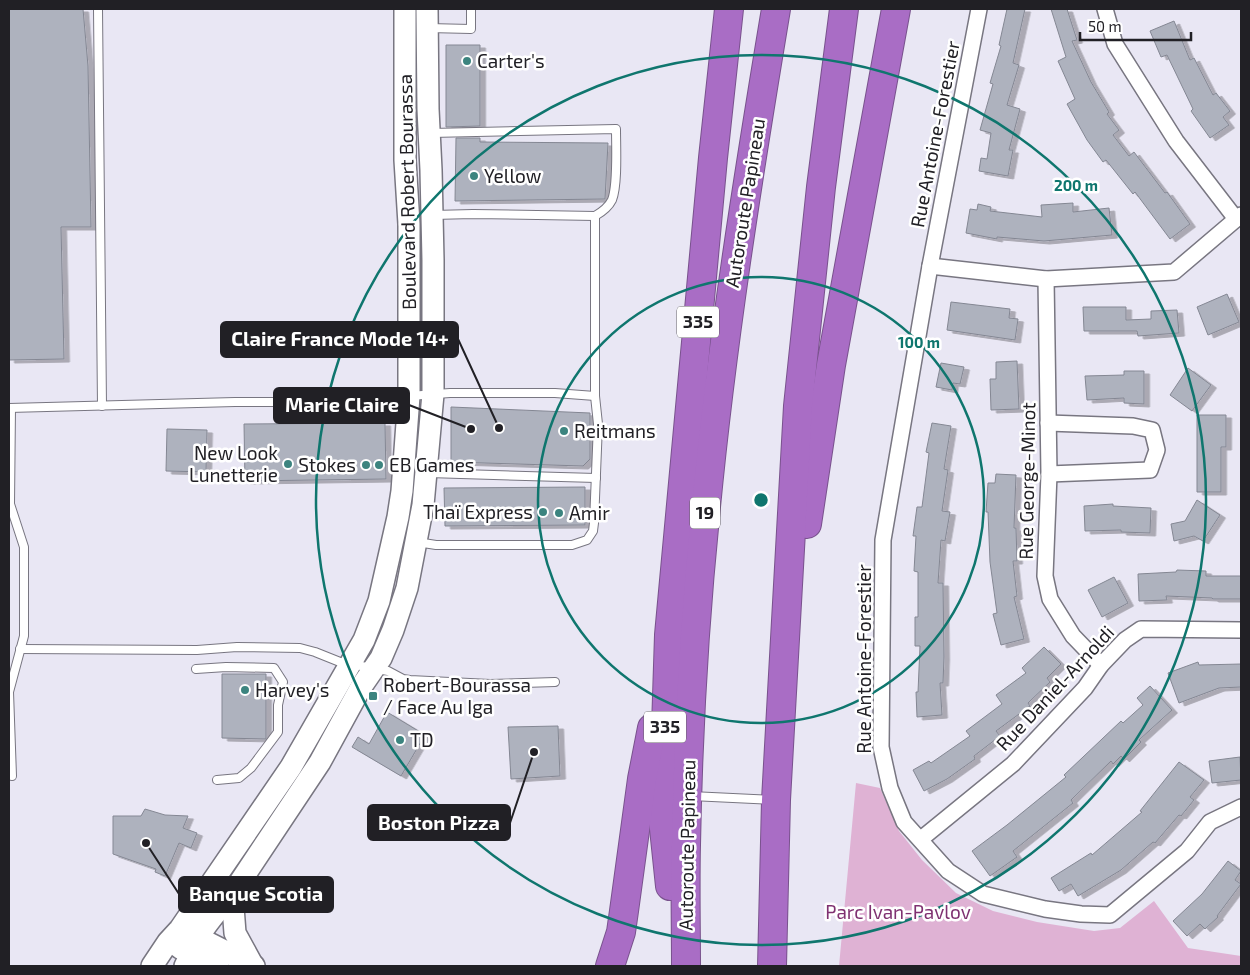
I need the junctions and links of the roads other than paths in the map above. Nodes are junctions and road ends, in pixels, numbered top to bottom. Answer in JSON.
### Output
{"nodes":[{"id":1,"x":98,"y":9,"type":"edge"},
{"id":2,"x":405,"y":9,"type":"edge"},
{"id":3,"x":471,"y":9,"type":"edge"},
{"id":4,"x":729,"y":9,"type":"edge"},
{"id":5,"x":776,"y":9,"type":"edge"},
{"id":6,"x":844,"y":9,"type":"edge"},
{"id":7,"x":896,"y":9,"type":"edge"},
{"id":8,"x":980,"y":9,"type":"edge"},
{"id":9,"x":1105,"y":9,"type":"edge"},
{"id":10,"x":428,"y":18,"type":"edge"},
{"id":11,"x":429,"y":133,"type":"junction"},
{"id":12,"x":432,"y":216,"type":"junction"},
{"id":13,"x":595,"y":216,"type":"junction"},
{"id":14,"x":1239,"y":217,"type":"edge"},
{"id":15,"x":930,"y":266,"type":"junction"},
{"id":16,"x":1046,"y":278,"type":"junction"},
{"id":17,"x":433,"y":394,"type":"junction"},
{"id":18,"x":410,"y":396,"type":"junction"},
{"id":19,"x":595,"y":396,"type":"junction"},
{"id":20,"x":102,"y":406,"type":"junction"},
{"id":21,"x":10,"y":408,"type":"edge"},
{"id":22,"x":1048,"y":423,"type":"junction"},
{"id":23,"x":427,"y":473,"type":"junction"},
{"id":24,"x":1049,"y":474,"type":"junction"},
{"id":25,"x":596,"y":478,"type":"junction"},
{"id":26,"x":417,"y":542,"type":"junction"},
{"id":27,"x":1241,"y":630,"type":"edge"},
{"id":28,"x":669,"y":635,"type":"junction"},
{"id":29,"x":20,"y":649,"type":"junction"},
{"id":30,"x":350,"y":664,"type":"junction"},
{"id":31,"x":1101,"y":665,"type":"junction"},
{"id":32,"x":375,"y":668,"type":"junction"},
{"id":33,"x":196,"y":669,"type":"dead end"},
{"id":34,"x":555,"y":682,"type":"dead end"},
{"id":35,"x":780,"y":734,"type":"junction"},
{"id":36,"x":12,"y":776,"type":"dead end"},
{"id":37,"x":217,"y":780,"type":"dead end"},
{"id":38,"x":687,"y":796,"type":"junction"},
{"id":39,"x":776,"y":800,"type":"junction"},
{"id":40,"x":1241,"y":807,"type":"edge"},
{"id":41,"x":921,"y":839,"type":"junction"},
{"id":42,"x":232,"y":894,"type":"junction"},
{"id":43,"x":185,"y":946,"type":"edge"},
{"id":44,"x":152,"y":966,"type":"edge"},
{"id":45,"x":218,"y":966,"type":"edge"},
{"id":46,"x":253,"y":966,"type":"edge"},
{"id":47,"x":610,"y":966,"type":"edge"},
{"id":48,"x":679,"y":966,"type":"edge"},
{"id":49,"x":686,"y":966,"type":"edge"},
{"id":50,"x":772,"y":966,"type":"edge"}],
"edges":[{"from":1,"to":20,"type":"lane"},
{"from":2,"to":18,"type":"street","name":"Boulevard Robert Bourassa"},
{"from":3,"to":10,"type":"lane"},
{"from":4,"to":28,"type":"highway","number":"335"},
{"from":5,"to":38,"type":"highway","name":"Autoroute Papineau","number":"19"},
{"from":6,"to":35,"type":"highway"},
{"from":7,"to":35,"type":"highway"},
{"from":8,"to":15,"type":"street","name":"Rue Antoine-Forestier"},
{"from":9,"to":14,"type":"street"},
{"from":10,"to":11,"type":"street","name":"Boulevard Robert Bourassa"},
{"from":11,"to":12,"type":"street","name":"Boulevard Robert Bourassa"},
{"from":11,"to":13,"type":"lane"},
{"from":12,"to":13,"type":"lane"},
{"from":12,"to":17,"type":"street","name":"Boulevard Robert Bourassa"},
{"from":13,"to":19,"type":"lane"},
{"from":14,"to":16,"type":"street"},
{"from":15,"to":16,"type":"street"},
{"from":15,"to":41,"type":"street","name":"Rue Antoine-Forestier"},
{"from":16,"to":22,"type":"street","name":"Rue George-Minot"},
{"from":17,"to":18,"type":"lane"},
{"from":17,"to":19,"type":"lane"},
{"from":17,"to":23,"type":"street","name":"Boulevard Robert Bourassa"},
{"from":18,"to":20,"type":"lane"},
{"from":18,"to":30,"type":"street","name":"Boulevard Robert Bourassa"},
{"from":19,"to":25,"type":"lane"},
{"from":20,"to":21,"type":"lane"},
{"from":21,"to":29,"type":"lane"},
{"from":22,"to":24,"type":"street","name":"Rue George-Minot"},
{"from":22,"to":24,"type":"street"},
{"from":23,"to":25,"type":"lane"},
{"from":23,"to":26,"type":"street","name":"Boulevard Robert Bourassa"},
{"from":24,"to":31,"type":"street","name":"Rue George-Minot"},
{"from":25,"to":26,"type":"lane"},
{"from":26,"to":32,"type":"street","name":"Boulevard Robert Bourassa"},
{"from":27,"to":31,"type":"street","name":"Rue Daniel-Arnoldi"},
{"from":28,"to":47,"type":"highway"},
{"from":28,"to":48,"type":"highway","number":"335"},
{"from":29,"to":30,"type":"lane"},
{"from":29,"to":36,"type":"lane"},
{"from":30,"to":32,"type":"lane"},
{"from":30,"to":43,"type":"street","name":"Boulevard Robert Bourassa"},
{"from":31,"to":41,"type":"street","name":"Rue Daniel-Arnoldi"},
{"from":32,"to":34,"type":"lane"},
{"from":32,"to":42,"type":"street","name":"Boulevard Robert Bourassa"},
{"from":33,"to":37,"type":"lane"},
{"from":35,"to":39,"type":"highway"},
{"from":38,"to":39,"type":"lane"},
{"from":38,"to":49,"type":"highway","name":"Autoroute Papineau","number":"19"},
{"from":39,"to":50,"type":"highway"},
{"from":40,"to":41,"type":"street","name":"Rue Antoine-Forestier"},
{"from":42,"to":43,"type":"street","name":"Boulevard Robert Bourassa"},
{"from":42,"to":46,"type":"street"},
{"from":43,"to":44,"type":"street","name":"Boulevard Robert Bourassa"},
{"from":43,"to":45,"type":"street"},
{"from":43,"to":46,"type":"street"}]}
